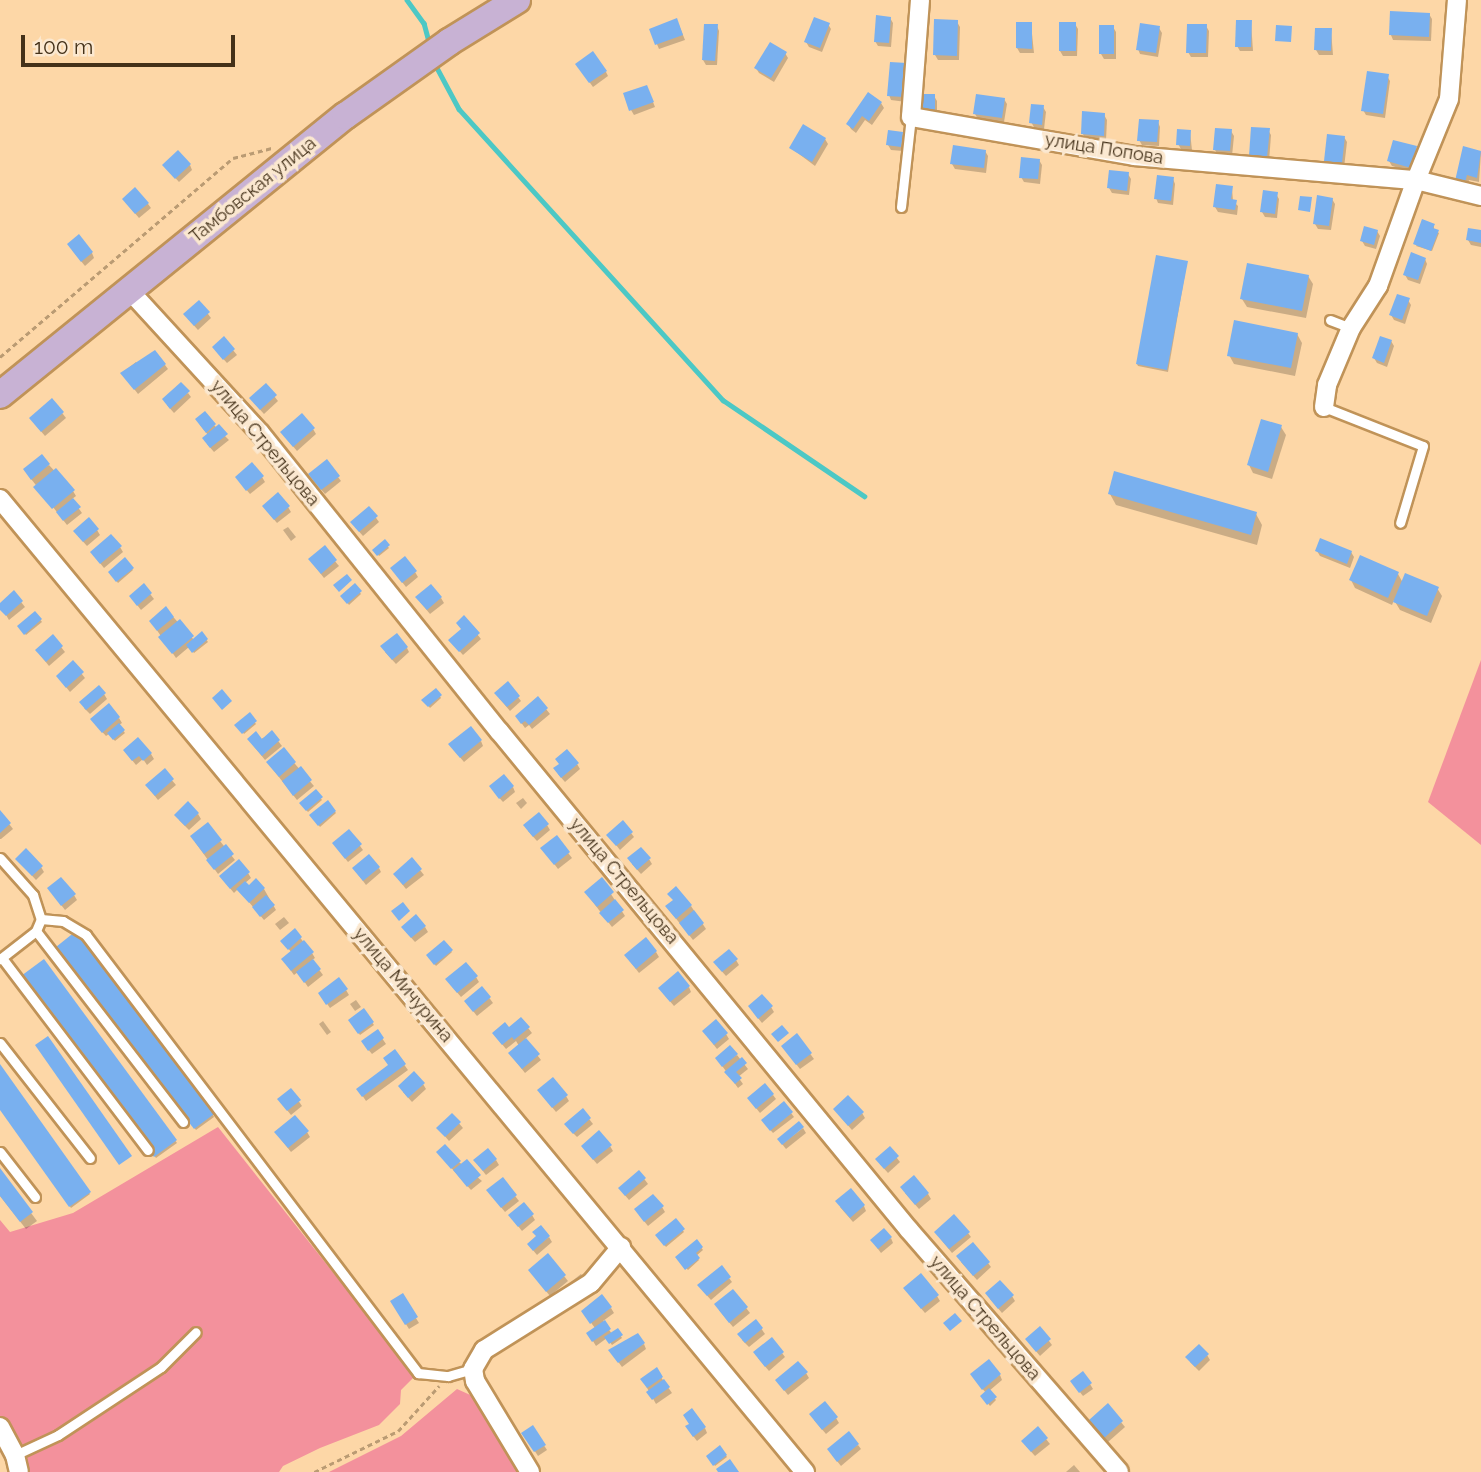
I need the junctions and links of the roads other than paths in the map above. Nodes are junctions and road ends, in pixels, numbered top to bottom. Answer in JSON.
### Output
{"nodes":[{"id":1,"x":517,"y":0,"type":"edge"},
{"id":2,"x":920,"y":0,"type":"edge"},
{"id":3,"x":1457,"y":0,"type":"edge"},
{"id":4,"x":911,"y":117,"type":"junction"},
{"id":5,"x":1416,"y":180,"type":"junction"},
{"id":6,"x":1481,"y":196,"type":"edge"},
{"id":7,"x":901,"y":207,"type":"dead end"},
{"id":8,"x":129,"y":290,"type":"junction"},
{"id":9,"x":1330,"y":320,"type":"dead end"},
{"id":10,"x":1351,"y":328,"type":"junction"},
{"id":11,"x":0,"y":396,"type":"edge"},
{"id":12,"x":1324,"y":407,"type":"joint"},
{"id":13,"x":0,"y":499,"type":"edge"},
{"id":14,"x":1400,"y":523,"type":"dead end"},
{"id":15,"x":0,"y":858,"type":"edge"},
{"id":16,"x":40,"y":919,"type":"junction"},
{"id":17,"x":36,"y":931,"type":"junction"},
{"id":18,"x":1,"y":959,"type":"edge"},
{"id":19,"x":0,"y":1043,"type":"edge"},
{"id":20,"x":183,"y":1122,"type":"dead end"},
{"id":21,"x":148,"y":1150,"type":"dead end"},
{"id":22,"x":0,"y":1152,"type":"edge"},
{"id":23,"x":90,"y":1158,"type":"dead end"},
{"id":24,"x":34,"y":1197,"type":"dead end"},
{"id":25,"x":621,"y":1247,"type":"junction"},
{"id":26,"x":196,"y":1332,"type":"dead end"},
{"id":27,"x":473,"y":1369,"type":"junction"},
{"id":28,"x":0,"y":1427,"type":"edge"},
{"id":29,"x":17,"y":1464,"type":"edge"},
{"id":30,"x":530,"y":1472,"type":"edge"},
{"id":31,"x":805,"y":1472,"type":"edge"},
{"id":32,"x":1119,"y":1472,"type":"edge"}],
"edges":[{"from":1,"to":8,"type":"main road","name":"Тамбовская улица"},
{"from":2,"to":4,"type":"street"},
{"from":3,"to":5,"type":"street"},
{"from":4,"to":5,"type":"street","name":"улица Попова"},
{"from":4,"to":7,"type":"lane"},
{"from":5,"to":6,"type":"street","name":"улица Попова"},
{"from":5,"to":10,"type":"street"},
{"from":8,"to":11,"type":"main road","name":"Тамбовская улица"},
{"from":8,"to":32,"type":"street","name":"улица Стрельцова"},
{"from":9,"to":10,"type":"lane"},
{"from":10,"to":12,"type":"street"},
{"from":12,"to":14,"type":"lane"},
{"from":13,"to":25,"type":"street","name":"улица Мичурина"},
{"from":15,"to":16,"type":"lane"},
{"from":16,"to":17,"type":"lane"},
{"from":16,"to":27,"type":"lane"},
{"from":17,"to":18,"type":"lane"},
{"from":17,"to":20,"type":"lane"},
{"from":18,"to":21,"type":"lane"},
{"from":19,"to":23,"type":"lane"},
{"from":22,"to":24,"type":"lane"},
{"from":25,"to":27,"type":"street"},
{"from":25,"to":31,"type":"street","name":"улица Мичурина"},
{"from":26,"to":29,"type":"lane"},
{"from":27,"to":30,"type":"street"},
{"from":28,"to":29,"type":"street"}]}
